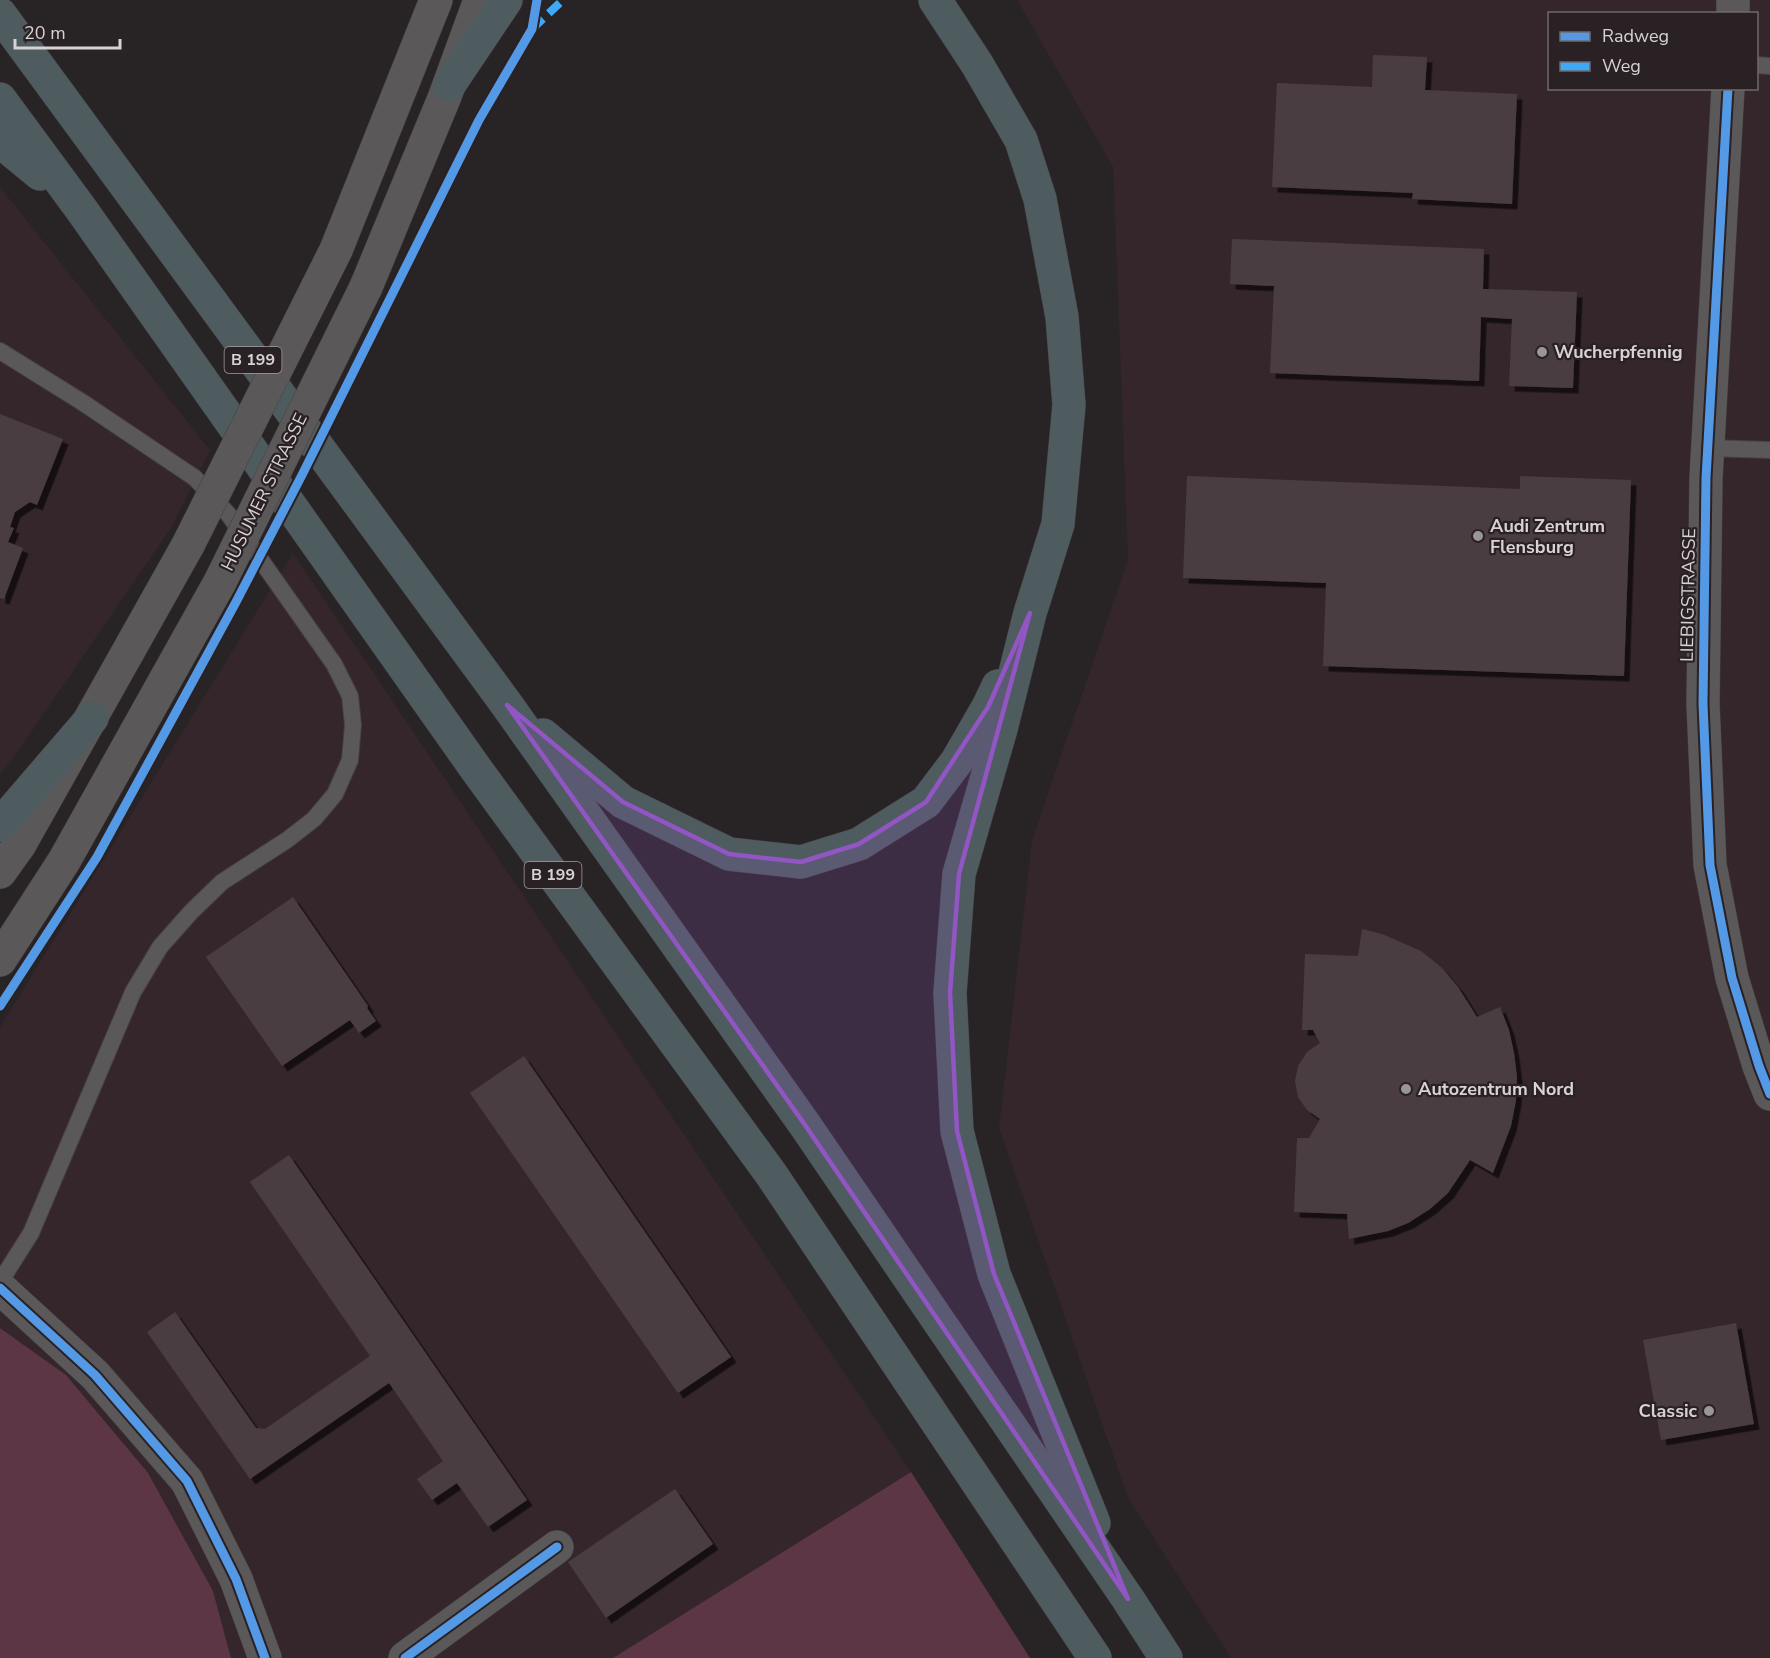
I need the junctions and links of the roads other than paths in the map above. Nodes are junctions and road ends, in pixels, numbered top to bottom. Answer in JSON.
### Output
{"nodes":[{"id":1,"x":436,"y":0,"type":"edge"},
{"id":2,"x":480,"y":0,"type":"edge"},
{"id":3,"x":506,"y":0,"type":"edge"},
{"id":4,"x":934,"y":0,"type":"edge"},
{"id":5,"x":0,"y":14,"type":"edge"},
{"id":6,"x":449,"y":85,"type":"junction"},
{"id":7,"x":1728,"y":90,"type":"edge"},
{"id":8,"x":0,"y":99,"type":"edge"},
{"id":9,"x":0,"y":141,"type":"edge"},
{"id":10,"x":81,"y":208,"type":"junction"},
{"id":11,"x":0,"y":351,"type":"edge"},
{"id":12,"x":1708,"y":447,"type":"junction"},
{"id":13,"x":1770,"y":450,"type":"edge"},
{"id":14,"x":1030,"y":613,"type":"junction"},
{"id":15,"x":507,"y":705,"type":"junction"},
{"id":16,"x":92,"y":718,"type":"junction"},
{"id":17,"x":0,"y":825,"type":"edge"},
{"id":18,"x":0,"y":872,"type":"edge"},
{"id":19,"x":0,"y":960,"type":"edge"},
{"id":20,"x":1770,"y":1094,"type":"edge"},
{"id":21,"x":0,"y":1282,"type":"edge"},
{"id":22,"x":0,"y":1288,"type":"edge"},
{"id":23,"x":557,"y":1547,"type":"dead end"},
{"id":24,"x":1128,"y":1599,"type":"junction"},
{"id":25,"x":266,"y":1658,"type":"edge"},
{"id":26,"x":405,"y":1658,"type":"edge"},
{"id":27,"x":1095,"y":1658,"type":"edge"},
{"id":28,"x":1166,"y":1658,"type":"edge"}],
"edges":[{"from":1,"to":16,"type":"main road","bridge":true},
{"from":2,"to":6,"type":"main road","name":"HUSUMER STRASSE"},
{"from":3,"to":6,"type":"highway"},
{"from":4,"to":14,"type":"highway"},
{"from":5,"to":15,"type":"highway","number":"B 199"},
{"from":6,"to":19,"type":"main road","name":"HUSUMER STRASSE","bridge":true},
{"from":7,"to":12,"type":"main road","name":"LIEBIGSTRASSE"},
{"from":8,"to":10,"type":"highway","number":"B 199"},
{"from":9,"to":10,"type":"highway"},
{"from":10,"to":27,"type":"highway","number":"B 199"},
{"from":11,"to":21,"type":"lane"},
{"from":12,"to":13,"type":"lane"},
{"from":12,"to":20,"type":"main road","name":"LIEBIGSTRASSE"},
{"from":14,"to":15,"type":"highway"},
{"from":14,"to":24,"type":"highway"},
{"from":15,"to":24,"type":"highway","number":"B 199"},
{"from":16,"to":17,"type":"highway"},
{"from":16,"to":18,"type":"main road"},
{"from":22,"to":25,"type":"main road"},
{"from":23,"to":26,"type":"main road"},
{"from":24,"to":28,"type":"highway","number":"B 199"}]}
